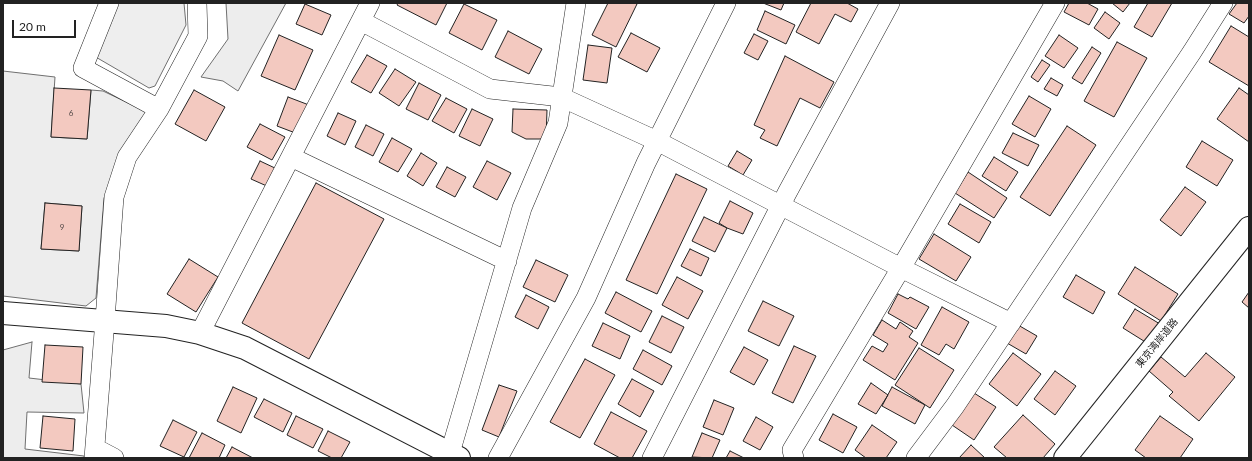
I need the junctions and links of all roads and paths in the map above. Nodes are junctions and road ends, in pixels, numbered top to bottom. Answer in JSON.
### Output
{"nodes":[{"id":1,"x":110,"y":3,"type":"edge"},
{"id":2,"x":197,"y":3,"type":"edge"},
{"id":3,"x":370,"y":3,"type":"edge"},
{"id":4,"x":576,"y":3,"type":"edge"},
{"id":5,"x":726,"y":3,"type":"edge"},
{"id":6,"x":890,"y":3,"type":"edge"},
{"id":7,"x":1055,"y":3,"type":"edge"},
{"id":8,"x":1223,"y":3,"type":"edge"},
{"id":9,"x":361,"y":21,"type":"junction"},
{"id":10,"x":561,"y":97,"type":"junction"},
{"id":11,"x":159,"y":109,"type":"junction"},
{"id":12,"x":657,"y":141,"type":"junction"},
{"id":13,"x":291,"y":156,"type":"junction"},
{"id":14,"x":781,"y":206,"type":"junction"},
{"id":15,"x":1249,"y":228,"type":"edge"},
{"id":16,"x":506,"y":261,"type":"junction"},
{"id":17,"x":900,"y":268,"type":"junction"},
{"id":18,"x":3,"y":313,"type":"edge"},
{"id":19,"x":105,"y":320,"type":"junction"},
{"id":20,"x":1011,"y":323,"type":"junction"},
{"id":21,"x":200,"y":333,"type":"junction"},
{"id":22,"x":94,"y":453,"type":"edge"},
{"id":23,"x":454,"y":455,"type":"edge"},
{"id":24,"x":114,"y":458,"type":"edge"},
{"id":25,"x":498,"y":458,"type":"edge"},
{"id":26,"x":652,"y":458,"type":"edge"},
{"id":27,"x":794,"y":458,"type":"edge"},
{"id":28,"x":916,"y":458,"type":"edge"},
{"id":29,"x":1065,"y":458,"type":"edge"}],
"edges":[{"from":1,"to":11,"type":"street"},
{"from":2,"to":11,"type":"street"},
{"from":3,"to":9,"type":"street"},
{"from":4,"to":10,"type":"street"},
{"from":5,"to":12,"type":"street"},
{"from":6,"to":14,"type":"street"},
{"from":7,"to":17,"type":"street"},
{"from":8,"to":20,"type":"street"},
{"from":9,"to":10,"type":"street"},
{"from":9,"to":13,"type":"street"},
{"from":10,"to":12,"type":"street"},
{"from":10,"to":16,"type":"street"},
{"from":11,"to":19,"type":"street"},
{"from":12,"to":14,"type":"street"},
{"from":12,"to":25,"type":"street"},
{"from":13,"to":16,"type":"street"},
{"from":13,"to":21,"type":"street"},
{"from":14,"to":17,"type":"street"},
{"from":14,"to":26,"type":"street"},
{"from":15,"to":29,"type":"main road","name":"東京湾岸道路"},
{"from":16,"to":23,"type":"street"},
{"from":17,"to":20,"type":"street"},
{"from":17,"to":27,"type":"street"},
{"from":18,"to":19,"type":"main road"},
{"from":19,"to":21,"type":"main road"},
{"from":19,"to":22,"type":"street"},
{"from":20,"to":28,"type":"street"},
{"from":21,"to":23,"type":"main road"},
{"from":22,"to":24,"type":"street"}]}
